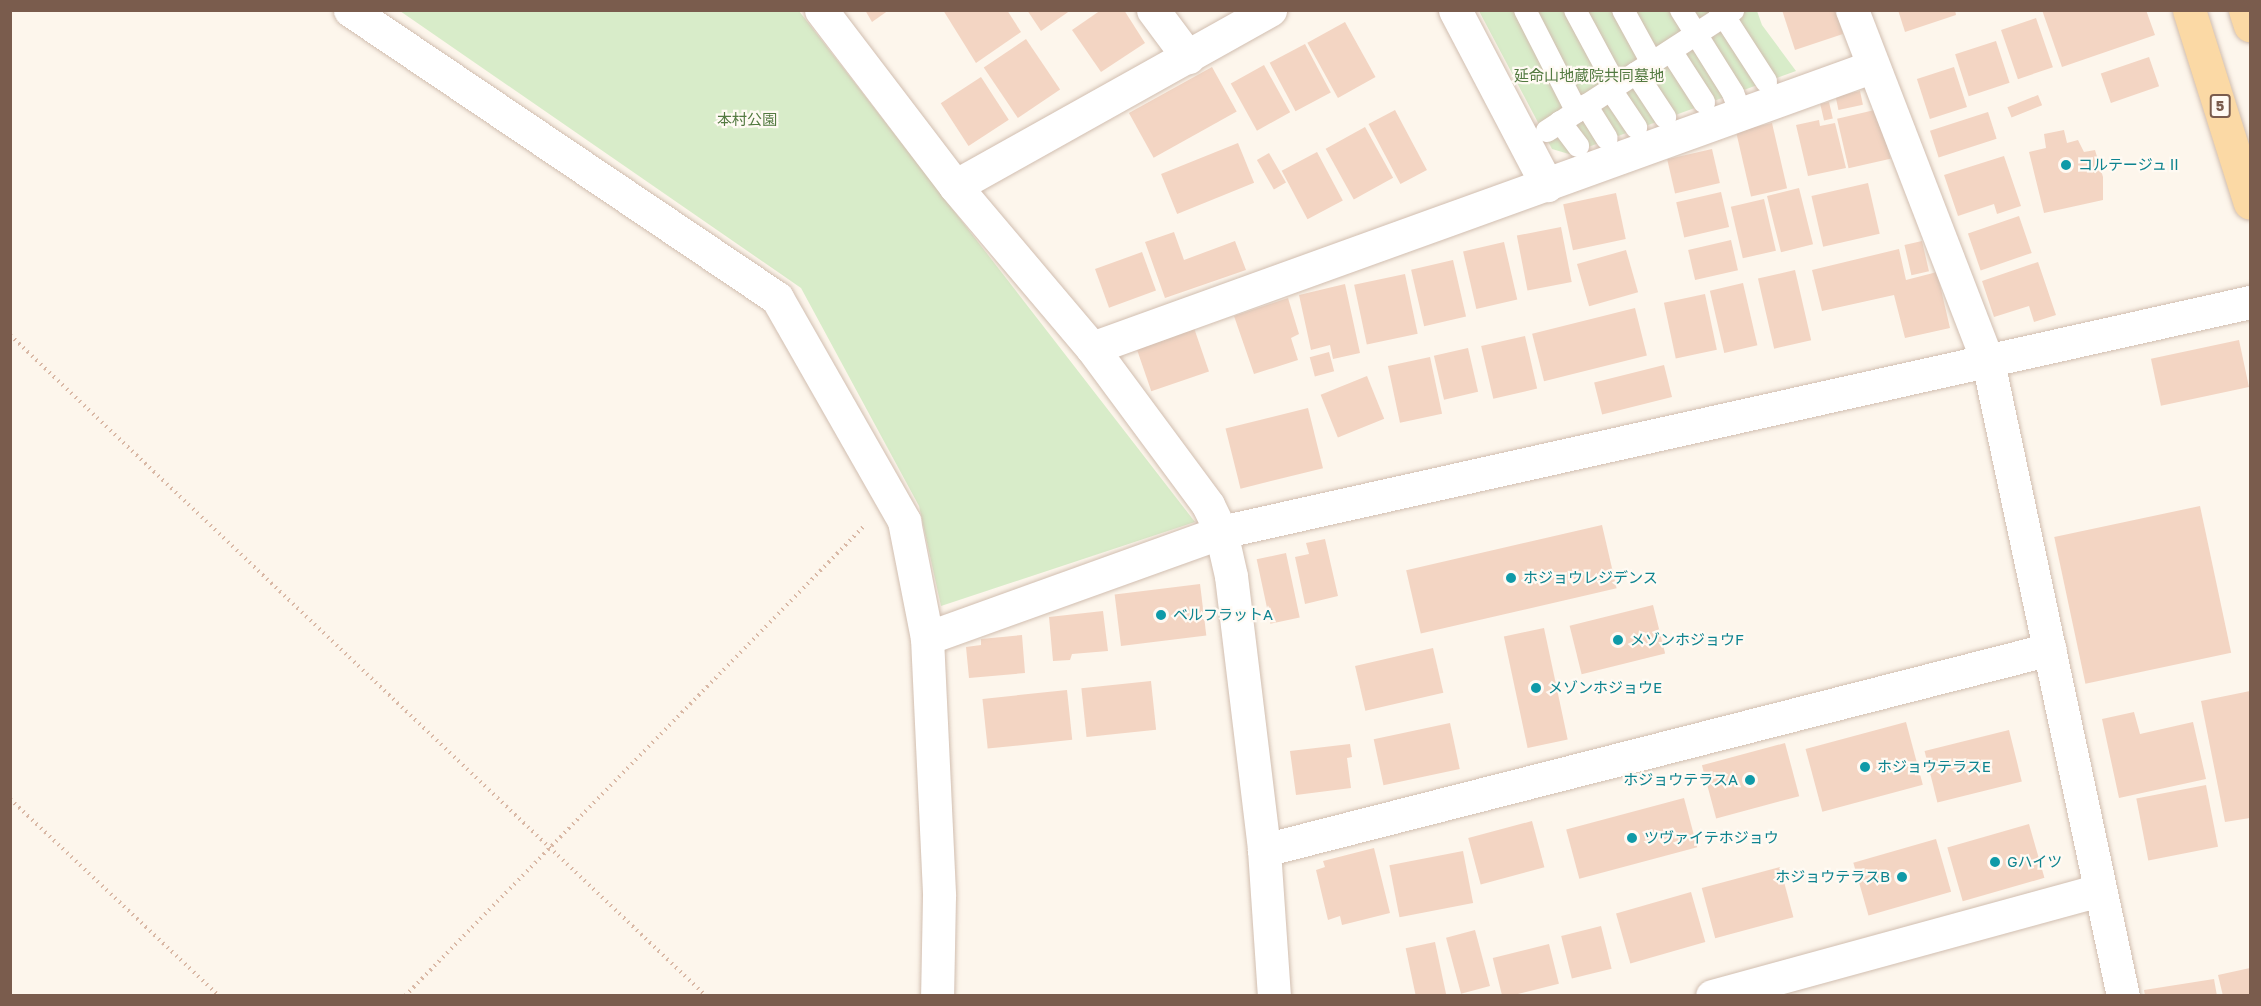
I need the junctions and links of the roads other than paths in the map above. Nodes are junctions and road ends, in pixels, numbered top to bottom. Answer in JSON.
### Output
{"nodes":[{"id":1,"x":350,"y":10,"type":"edge"},
{"id":2,"x":820,"y":10,"type":"edge"},
{"id":3,"x":1153,"y":10,"type":"edge"},
{"id":4,"x":1270,"y":10,"type":"edge"},
{"id":5,"x":1455,"y":10,"type":"edge"},
{"id":6,"x":1525,"y":10,"type":"edge"},
{"id":7,"x":1575,"y":10,"type":"edge"},
{"id":8,"x":1623,"y":10,"type":"edge"},
{"id":9,"x":1681,"y":10,"type":"edge"},
{"id":10,"x":1852,"y":10,"type":"edge"},
{"id":11,"x":2189,"y":10,"type":"edge"},
{"id":12,"x":2246,"y":10,"type":"edge"},
{"id":13,"x":1726,"y":13,"type":"edge"},
{"id":14,"x":2250,"y":25,"type":"edge"},
{"id":15,"x":1695,"y":35,"type":"junction"},
{"id":16,"x":1671,"y":51,"type":"junction"},
{"id":17,"x":1188,"y":57,"type":"junction"},
{"id":18,"x":1761,"y":58,"type":"dead end"},
{"id":19,"x":1871,"y":67,"type":"junction"},
{"id":20,"x":1644,"y":68,"type":"junction"},
{"id":21,"x":1614,"y":88,"type":"junction"},
{"id":22,"x":1704,"y":102,"type":"dead end"},
{"id":23,"x":1741,"y":114,"type":"junction"},
{"id":24,"x":1567,"y":117,"type":"junction"},
{"id":25,"x":1665,"y":117,"type":"dead end"},
{"id":26,"x":1636,"y":127,"type":"dead end"},
{"id":27,"x":1607,"y":138,"type":"dead end"},
{"id":28,"x":1578,"y":146,"type":"dead end"},
{"id":29,"x":1547,"y":185,"type":"junction"},
{"id":30,"x":955,"y":186,"type":"junction"},
{"id":31,"x":2250,"y":203,"type":"edge"},
{"id":32,"x":2250,"y":302,"type":"edge"},
{"id":33,"x":1092,"y":348,"type":"junction"},
{"id":34,"x":1988,"y":362,"type":"junction"},
{"id":35,"x":1221,"y":532,"type":"junction"},
{"id":36,"x":927,"y":638,"type":"junction"},
{"id":37,"x":2050,"y":649,"type":"junction"},
{"id":38,"x":1264,"y":850,"type":"junction"},
{"id":39,"x":2100,"y":890,"type":"junction"},
{"id":40,"x":937,"y":996,"type":"edge"},
{"id":41,"x":1274,"y":996,"type":"edge"},
{"id":42,"x":1712,"y":996,"type":"edge"},
{"id":43,"x":2123,"y":996,"type":"edge"}],
"edges":[{"from":1,"to":36,"type":"street"},
{"from":2,"to":30,"type":"street"},
{"from":3,"to":17,"type":"street"},
{"from":4,"to":17,"type":"street"},
{"from":5,"to":29,"type":"street"},
{"from":6,"to":24,"type":"lane"},
{"from":7,"to":21,"type":"lane"},
{"from":8,"to":20,"type":"lane"},
{"from":9,"to":15,"type":"lane"},
{"from":10,"to":19,"type":"street"},
{"from":11,"to":31,"type":"main road","number":"5"},
{"from":12,"to":14,"type":"main road"},
{"from":13,"to":15,"type":"lane"},
{"from":13,"to":18,"type":"lane"},
{"from":15,"to":16,"type":"lane"},
{"from":15,"to":23,"type":"lane"},
{"from":16,"to":20,"type":"lane"},
{"from":16,"to":22,"type":"lane"},
{"from":17,"to":30,"type":"street"},
{"from":19,"to":23,"type":"street"},
{"from":19,"to":34,"type":"street"},
{"from":20,"to":21,"type":"lane"},
{"from":20,"to":25,"type":"lane"},
{"from":21,"to":24,"type":"lane"},
{"from":21,"to":26,"type":"lane"},
{"from":23,"to":29,"type":"street"},
{"from":24,"to":27,"type":"lane"},
{"from":24,"to":28,"type":"lane"},
{"from":29,"to":33,"type":"street"},
{"from":30,"to":33,"type":"street"},
{"from":32,"to":34,"type":"street"},
{"from":33,"to":35,"type":"street"},
{"from":34,"to":35,"type":"street"},
{"from":34,"to":37,"type":"street"},
{"from":35,"to":36,"type":"street"},
{"from":35,"to":38,"type":"street"},
{"from":36,"to":40,"type":"street"},
{"from":37,"to":38,"type":"street"},
{"from":37,"to":39,"type":"street"},
{"from":38,"to":41,"type":"street"},
{"from":39,"to":42,"type":"street"},
{"from":39,"to":43,"type":"street"}]}
